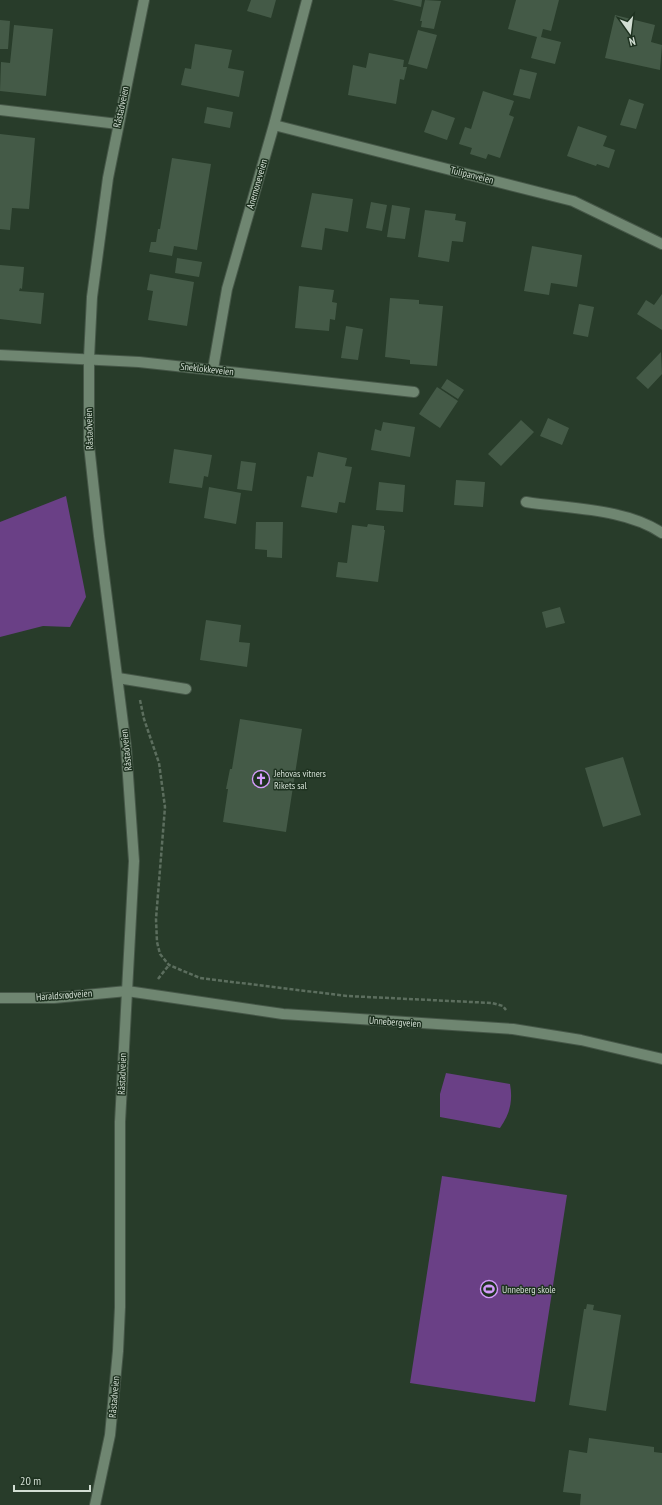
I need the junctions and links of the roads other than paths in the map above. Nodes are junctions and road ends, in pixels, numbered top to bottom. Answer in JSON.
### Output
{"nodes":[{"id":1,"x":144,"y":0,"type":"edge"},
{"id":2,"x":306,"y":0,"type":"edge"},
{"id":3,"x":0,"y":110,"type":"edge"},
{"id":4,"x":118,"y":124,"type":"junction"},
{"id":5,"x":274,"y":125,"type":"junction"},
{"id":6,"x":662,"y":244,"type":"edge"},
{"id":7,"x":0,"y":355,"type":"edge"},
{"id":8,"x":89,"y":358,"type":"junction"},
{"id":9,"x":213,"y":369,"type":"junction"},
{"id":10,"x":414,"y":392,"type":"dead end"},
{"id":11,"x":526,"y":502,"type":"dead end"},
{"id":12,"x":662,"y":533,"type":"edge"},
{"id":13,"x":118,"y":678,"type":"junction"},
{"id":14,"x":186,"y":689,"type":"dead end"},
{"id":15,"x":127,"y":991,"type":"junction"},
{"id":16,"x":0,"y":998,"type":"edge"},
{"id":17,"x":662,"y":1059,"type":"edge"},
{"id":18,"x":95,"y":1505,"type":"edge"}],
"edges":[{"from":1,"to":4,"type":"street","name":"Råstadveien"},
{"from":2,"to":5,"type":"street","name":"Anemoneveien"},
{"from":3,"to":4,"type":"street"},
{"from":4,"to":8,"type":"street","name":"Råstadveien"},
{"from":5,"to":6,"type":"street","name":"Tulipanveien"},
{"from":5,"to":9,"type":"street","name":"Anemoneveien"},
{"from":7,"to":8,"type":"street","name":"Sneklokkeveien"},
{"from":8,"to":9,"type":"street","name":"Sneklokkeveien"},
{"from":8,"to":13,"type":"street","name":"Råstadveien"},
{"from":9,"to":10,"type":"street","name":"Sneklokkeveien"},
{"from":11,"to":12,"type":"street"},
{"from":13,"to":14,"type":"street"},
{"from":13,"to":15,"type":"street","name":"Råstadveien"},
{"from":15,"to":16,"type":"street","name":"Haraldsrødveien"},
{"from":15,"to":17,"type":"street","name":"Unnebergveien"},
{"from":15,"to":18,"type":"street","name":"Råstadveien"}]}
